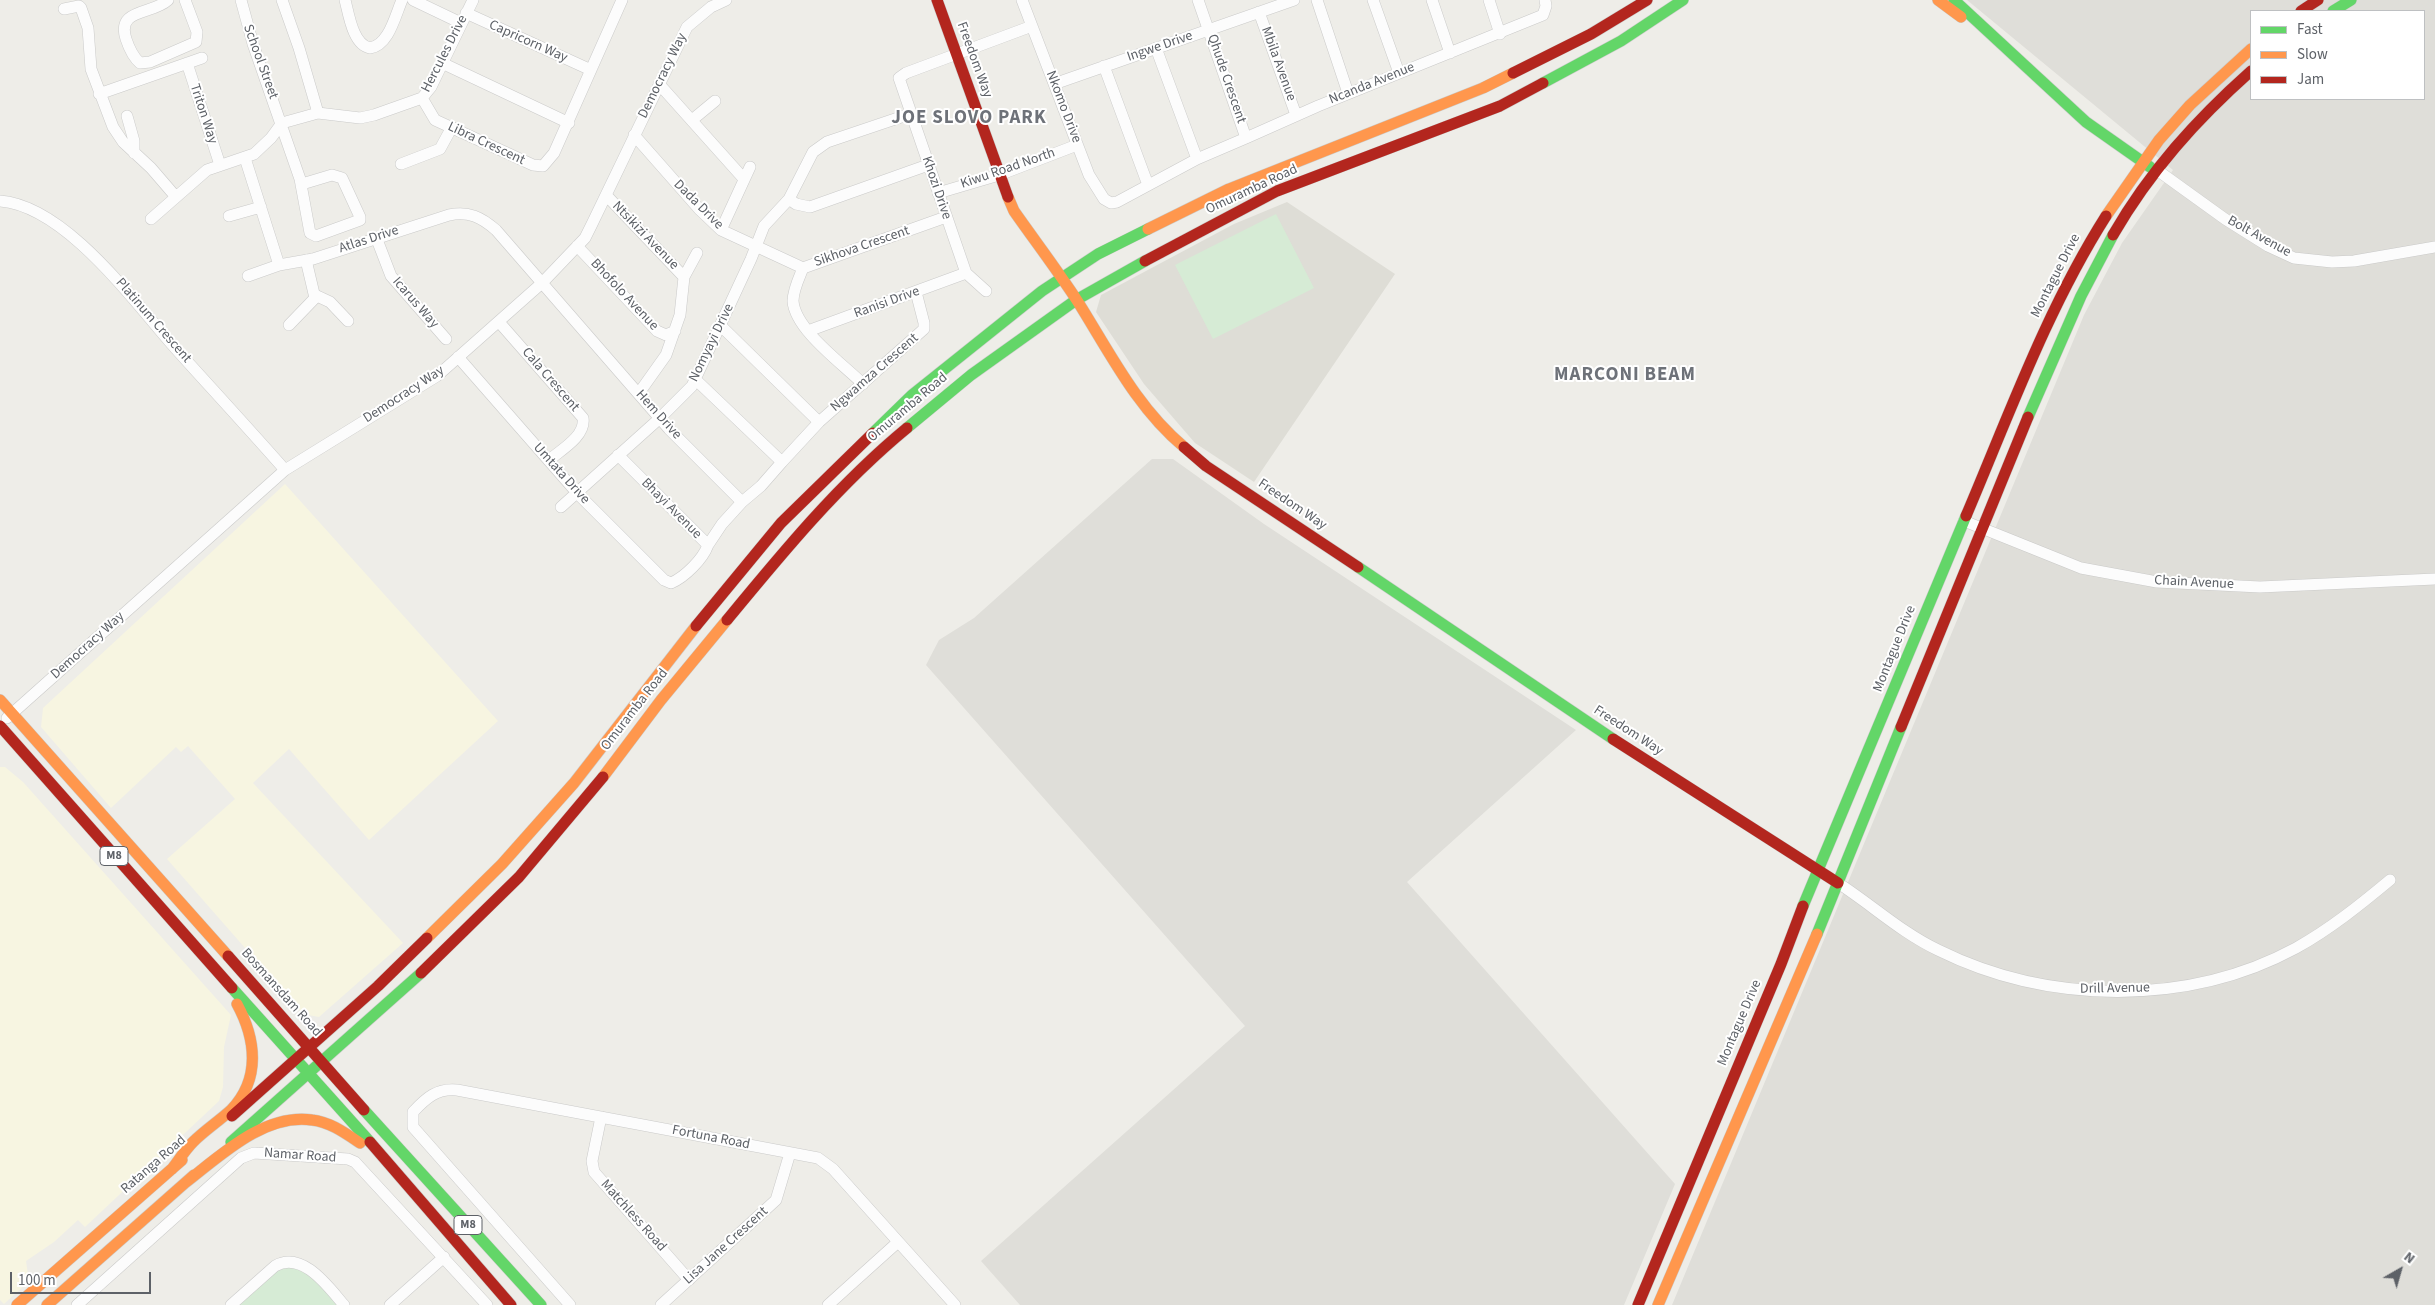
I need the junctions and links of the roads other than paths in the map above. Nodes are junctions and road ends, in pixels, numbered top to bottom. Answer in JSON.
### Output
{"nodes":[{"id":1,"x":168,"y":0,"type":"edge"},
{"id":2,"x":185,"y":0,"type":"edge"},
{"id":3,"x":241,"y":0,"type":"edge"},
{"id":4,"x":282,"y":0,"type":"edge"},
{"id":5,"x":344,"y":0,"type":"edge"},
{"id":6,"x":402,"y":0,"type":"edge"},
{"id":7,"x":413,"y":0,"type":"edge"},
{"id":8,"x":473,"y":0,"type":"edge"},
{"id":9,"x":622,"y":0,"type":"edge"},
{"id":10,"x":726,"y":0,"type":"edge"},
{"id":11,"x":936,"y":0,"type":"edge"},
{"id":12,"x":1022,"y":0,"type":"edge"},
{"id":13,"x":1198,"y":0,"type":"edge"},
{"id":14,"x":1294,"y":0,"type":"edge"},
{"id":15,"x":1317,"y":0,"type":"edge"},
{"id":16,"x":1373,"y":0,"type":"edge"},
{"id":17,"x":1432,"y":0,"type":"edge"},
{"id":18,"x":1489,"y":0,"type":"edge"},
{"id":19,"x":1545,"y":0,"type":"edge"},
{"id":20,"x":1647,"y":0,"type":"edge"},
{"id":21,"x":1683,"y":0,"type":"edge"},
{"id":22,"x":1938,"y":0,"type":"edge"},
{"id":23,"x":1954,"y":0,"type":"edge"},
{"id":24,"x":2318,"y":0,"type":"edge"},
{"id":25,"x":2351,"y":0,"type":"edge"},
{"id":26,"x":64,"y":10,"type":"dead end"},
{"id":27,"x":2303,"y":10,"type":"edge"},
{"id":28,"x":2335,"y":10,"type":"edge"},
{"id":29,"x":1260,"y":12,"type":"junction"},
{"id":30,"x":463,"y":18,"type":"junction"},
{"id":31,"x":1032,"y":26,"type":"junction"},
{"id":32,"x":1208,"y":30,"type":"junction"},
{"id":33,"x":1500,"y":34,"type":"junction"},
{"id":34,"x":1156,"y":48,"type":"junction"},
{"id":35,"x":2250,"y":50,"type":"edge"},
{"id":36,"x":1450,"y":53,"type":"junction"},
{"id":37,"x":958,"y":54,"type":"junction"},
{"id":38,"x":202,"y":58,"type":"dead end"},
{"id":39,"x":186,"y":63,"type":"junction"},
{"id":40,"x":442,"y":63,"type":"junction"},
{"id":41,"x":1104,"y":66,"type":"junction"},
{"id":42,"x":591,"y":70,"type":"junction"},
{"id":43,"x":1399,"y":72,"type":"junction"},
{"id":44,"x":2250,"y":72,"type":"edge"},
{"id":45,"x":2040,"y":79,"type":"junction"},
{"id":46,"x":659,"y":84,"type":"junction"},
{"id":47,"x":1054,"y":84,"type":"junction"},
{"id":48,"x":100,"y":94,"type":"junction"},
{"id":49,"x":1348,"y":94,"type":"junction"},
{"id":50,"x":422,"y":98,"type":"junction"},
{"id":51,"x":715,"y":101,"type":"dead end"},
{"id":52,"x":318,"y":113,"type":"junction"},
{"id":53,"x":910,"y":114,"type":"junction"},
{"id":54,"x":1296,"y":115,"type":"junction"},
{"id":55,"x":127,"y":116,"type":"dead end"},
{"id":56,"x":692,"y":120,"type":"junction"},
{"id":57,"x":282,"y":123,"type":"junction"},
{"id":58,"x":568,"y":123,"type":"junction"},
{"id":59,"x":452,"y":127,"type":"junction"},
{"id":60,"x":634,"y":136,"type":"junction"},
{"id":61,"x":1246,"y":138,"type":"junction"},
{"id":62,"x":1077,"y":145,"type":"junction"},
{"id":63,"x":134,"y":153,"type":"junction"},
{"id":64,"x":245,"y":158,"type":"junction"},
{"id":65,"x":1197,"y":159,"type":"junction"},
{"id":66,"x":2142,"y":162,"type":"junction"},
{"id":67,"x":401,"y":164,"type":"dead end"},
{"id":68,"x":220,"y":165,"type":"junction"},
{"id":69,"x":928,"y":165,"type":"junction"},
{"id":70,"x":750,"y":167,"type":"dead end"},
{"id":71,"x":2156,"y":170,"type":"junction"},
{"id":72,"x":999,"y":175,"type":"junction"},
{"id":73,"x":744,"y":179,"type":"junction"},
{"id":74,"x":302,"y":184,"type":"junction"},
{"id":75,"x":1148,"y":185,"type":"junction"},
{"id":76,"x":938,"y":193,"type":"junction"},
{"id":77,"x":606,"y":195,"type":"junction"},
{"id":78,"x":176,"y":196,"type":"junction"},
{"id":79,"x":789,"y":199,"type":"junction"},
{"id":80,"x":0,"y":201,"type":"edge"},
{"id":81,"x":1117,"y":202,"type":"joint"},
{"id":82,"x":261,"y":207,"type":"junction"},
{"id":83,"x":229,"y":216,"type":"dead end"},
{"id":84,"x":946,"y":218,"type":"junction"},
{"id":85,"x":151,"y":219,"type":"dead end"},
{"id":86,"x":721,"y":230,"type":"junction"},
{"id":87,"x":376,"y":237,"type":"junction"},
{"id":88,"x":577,"y":246,"type":"junction"},
{"id":89,"x":755,"y":246,"type":"junction"},
{"id":90,"x":2435,"y":247,"type":"edge"},
{"id":91,"x":697,"y":253,"type":"dead end"},
{"id":92,"x":306,"y":260,"type":"junction"},
{"id":93,"x":280,"y":265,"type":"junction"},
{"id":94,"x":803,"y":268,"type":"junction"},
{"id":95,"x":966,"y":274,"type":"junction"},
{"id":96,"x":248,"y":276,"type":"dead end"},
{"id":97,"x":684,"y":277,"type":"junction"},
{"id":98,"x":1060,"y":278,"type":"junction"},
{"id":99,"x":542,"y":283,"type":"junction"},
{"id":100,"x":986,"y":291,"type":"dead end"},
{"id":101,"x":916,"y":292,"type":"junction"},
{"id":102,"x":315,"y":296,"type":"junction"},
{"id":103,"x":1076,"y":300,"type":"junction"},
{"id":104,"x":348,"y":321,"type":"dead end"},
{"id":105,"x":499,"y":322,"type":"junction"},
{"id":106,"x":289,"y":324,"type":"dead end"},
{"id":107,"x":721,"y":326,"type":"junction"},
{"id":108,"x":675,"y":331,"type":"junction"},
{"id":109,"x":808,"y":332,"type":"junction"},
{"id":110,"x":446,"y":338,"type":"dead end"},
{"id":111,"x":458,"y":357,"type":"junction"},
{"id":112,"x":696,"y":380,"type":"junction"},
{"id":113,"x":863,"y":384,"type":"junction"},
{"id":114,"x":639,"y":394,"type":"junction"},
{"id":115,"x":660,"y":418,"type":"junction"},
{"id":116,"x":819,"y":422,"type":"junction"},
{"id":117,"x":618,"y":456,"type":"junction"},
{"id":118,"x":549,"y":460,"type":"junction"},
{"id":119,"x":782,"y":462,"type":"junction"},
{"id":120,"x":285,"y":470,"type":"junction"},
{"id":121,"x":578,"y":494,"type":"junction"},
{"id":122,"x":742,"y":502,"type":"junction"},
{"id":123,"x":561,"y":507,"type":"dead end"},
{"id":124,"x":1964,"y":521,"type":"junction"},
{"id":125,"x":1981,"y":528,"type":"junction"},
{"id":126,"x":708,"y":545,"type":"junction"},
{"id":127,"x":2435,"y":579,"type":"edge"},
{"id":128,"x":671,"y":583,"type":"joint"},
{"id":129,"x":0,"y":700,"type":"edge"},
{"id":130,"x":12,"y":714,"type":"junction"},
{"id":131,"x":0,"y":725,"type":"edge"},
{"id":132,"x":1817,"y":870,"type":"junction"},
{"id":133,"x":2390,"y":880,"type":"dead end"},
{"id":134,"x":1838,"y":883,"type":"junction"},
{"id":135,"x":214,"y":968,"type":"junction"},
{"id":136,"x":310,"y":1048,"type":"junction"},
{"id":137,"x":296,"y":1060,"type":"junction"},
{"id":138,"x":322,"y":1060,"type":"junction"},
{"id":139,"x":308,"y":1073,"type":"junction"},
{"id":140,"x":601,"y":1117,"type":"junction"},
{"id":141,"x":790,"y":1153,"type":"junction"},
{"id":142,"x":172,"y":1169,"type":"junction"},
{"id":143,"x":397,"y":1174,"type":"junction"},
{"id":144,"x":185,"y":1183,"type":"junction"},
{"id":145,"x":898,"y":1242,"type":"junction"},
{"id":146,"x":444,"y":1257,"type":"junction"},
{"id":147,"x":689,"y":1280,"type":"junction"},
{"id":148,"x":17,"y":1305,"type":"edge"},
{"id":149,"x":47,"y":1305,"type":"edge"},
{"id":150,"x":77,"y":1305,"type":"edge"},
{"id":151,"x":231,"y":1305,"type":"edge"},
{"id":152,"x":344,"y":1305,"type":"edge"},
{"id":153,"x":390,"y":1305,"type":"edge"},
{"id":154,"x":487,"y":1305,"type":"edge"},
{"id":155,"x":511,"y":1305,"type":"edge"},
{"id":156,"x":541,"y":1305,"type":"edge"},
{"id":157,"x":570,"y":1305,"type":"edge"},
{"id":158,"x":661,"y":1305,"type":"edge"},
{"id":159,"x":828,"y":1305,"type":"edge"},
{"id":160,"x":955,"y":1305,"type":"edge"},
{"id":161,"x":1638,"y":1305,"type":"edge"},
{"id":162,"x":1658,"y":1305,"type":"edge"}],
"edges":[{"from":1,"to":2,"type":"street"},
{"from":3,"to":57,"type":"street","name":"School Street"},
{"from":4,"to":52,"type":"street"},
{"from":5,"to":6,"type":"street"},
{"from":7,"to":30,"type":"street","name":"Capricorn Way"},
{"from":8,"to":30,"type":"street","name":"Hercules Drive"},
{"from":9,"to":42,"type":"street"},
{"from":10,"to":46,"type":"street","name":"Democracy Way"},
{"from":11,"to":37,"type":"main road","name":"Freedom Way"},
{"from":12,"to":31,"type":"street","name":"Nkomo Drive"},
{"from":13,"to":32,"type":"street","name":"Qhude Crescent"},
{"from":14,"to":29,"type":"street","name":"Ingwe Drive"},
{"from":15,"to":49,"type":"street"},
{"from":16,"to":43,"type":"street"},
{"from":17,"to":36,"type":"street"},
{"from":18,"to":33,"type":"street"},
{"from":19,"to":33,"type":"street","name":"Ncanda Avenue"},
{"from":20,"to":98,"type":"main road","name":"Omuramba Road"},
{"from":21,"to":103,"type":"main road","name":"Omuramba Road"},
{"from":22,"to":45,"type":"main road"},
{"from":23,"to":45,"type":"main road"},
{"from":24,"to":27,"type":"main road"},
{"from":25,"to":28,"type":"main road"},
{"from":26,"to":48,"type":"street"},
{"from":29,"to":32,"type":"street","name":"Ingwe Drive"},
{"from":29,"to":54,"type":"street","name":"Mbila Avenue"},
{"from":30,"to":40,"type":"street","name":"Hercules Drive"},
{"from":30,"to":42,"type":"street","name":"Capricorn Way"},
{"from":31,"to":37,"type":"street"},
{"from":31,"to":47,"type":"street","name":"Nkomo Drive"},
{"from":32,"to":34,"type":"street","name":"Ingwe Drive"},
{"from":32,"to":61,"type":"street","name":"Qhude Crescent"},
{"from":33,"to":36,"type":"street","name":"Ncanda Avenue"},
{"from":34,"to":41,"type":"street","name":"Ingwe Drive"},
{"from":34,"to":65,"type":"street"},
{"from":35,"to":66,"type":"main road","name":"Montague Drive"},
{"from":36,"to":43,"type":"street","name":"Ncanda Avenue"},
{"from":37,"to":53,"type":"street","name":"Khozi Drive"},
{"from":37,"to":72,"type":"main road","name":"Freedom Way"},
{"from":38,"to":39,"type":"street"},
{"from":39,"to":48,"type":"street"},
{"from":39,"to":68,"type":"street","name":"Triton Way"},
{"from":40,"to":50,"type":"street","name":"Hercules Drive"},
{"from":40,"to":58,"type":"street"},
{"from":41,"to":47,"type":"street","name":"Ingwe Drive"},
{"from":41,"to":75,"type":"street"},
{"from":42,"to":58,"type":"street","name":"Libra Crescent"},
{"from":43,"to":49,"type":"street","name":"Ncanda Avenue"},
{"from":44,"to":71,"type":"main road"},
{"from":45,"to":66,"type":"main road"},
{"from":46,"to":56,"type":"street"},
{"from":46,"to":60,"type":"street","name":"Democracy Way"},
{"from":47,"to":62,"type":"street","name":"Nkomo Drive"},
{"from":48,"to":63,"type":"street"},
{"from":49,"to":54,"type":"street","name":"Ncanda Avenue"},
{"from":50,"to":52,"type":"street","name":"Hercules Drive"},
{"from":50,"to":59,"type":"street","name":"Libra Crescent"},
{"from":51,"to":56,"type":"street"},
{"from":52,"to":57,"type":"street","name":"Hercules Drive"},
{"from":53,"to":69,"type":"street","name":"Khozi Drive"},
{"from":53,"to":79,"type":"street","name":"Nomyayi Drive"},
{"from":54,"to":61,"type":"street","name":"Ncanda Avenue"},
{"from":55,"to":63,"type":"street"},
{"from":56,"to":73,"type":"street"},
{"from":57,"to":64,"type":"street"},
{"from":57,"to":74,"type":"street","name":"School Street"},
{"from":58,"to":59,"type":"street","name":"Libra Crescent"},
{"from":59,"to":67,"type":"street"},
{"from":60,"to":77,"type":"street","name":"Democracy Way"},
{"from":60,"to":86,"type":"street","name":"Dada Drive"},
{"from":61,"to":65,"type":"street","name":"Qhude Crescent"},
{"from":62,"to":72,"type":"street","name":"Kiwu Road North"},
{"from":62,"to":81,"type":"street","name":"Nkomo Drive"},
{"from":63,"to":78,"type":"street"},
{"from":64,"to":68,"type":"street"},
{"from":64,"to":82,"type":"street"},
{"from":65,"to":75,"type":"street","name":"Qhude Crescent"},
{"from":66,"to":71,"type":"main road"},
{"from":66,"to":124,"type":"main road","name":"Montague Drive"},
{"from":68,"to":78,"type":"street"},
{"from":69,"to":76,"type":"street","name":"Khozi Drive"},
{"from":69,"to":79,"type":"street"},
{"from":70,"to":73,"type":"street"},
{"from":71,"to":90,"type":"street","name":"Bolt Avenue"},
{"from":71,"to":125,"type":"main road"},
{"from":72,"to":76,"type":"street","name":"Kiwu Road North"},
{"from":72,"to":98,"type":"main road","name":"Freedom Way"},
{"from":73,"to":86,"type":"street"},
{"from":74,"to":74,"type":"street","name":"School Street"},
{"from":75,"to":81,"type":"street","name":"Qhude Crescent"},
{"from":76,"to":84,"type":"street","name":"Khozi Drive"},
{"from":77,"to":88,"type":"street","name":"Democracy Way"},
{"from":77,"to":97,"type":"street","name":"Ntsikizi Avenue"},
{"from":78,"to":85,"type":"street"},
{"from":79,"to":89,"type":"street","name":"Nomyayi Drive"},
{"from":80,"to":120,"type":"street","name":"Platinum Crescent"},
{"from":82,"to":83,"type":"street"},
{"from":82,"to":93,"type":"street"},
{"from":84,"to":94,"type":"street","name":"Sikhova Crescent"},
{"from":84,"to":95,"type":"street","name":"Khozi Drive"},
{"from":86,"to":89,"type":"street","name":"Dada Drive"},
{"from":87,"to":92,"type":"street","name":"Atlas Drive"},
{"from":87,"to":99,"type":"street","name":"Atlas Drive"},
{"from":87,"to":110,"type":"street","name":"Icarus Way"},
{"from":88,"to":99,"type":"street","name":"Democracy Way"},
{"from":88,"to":108,"type":"street","name":"Bhofolo Avenue"},
{"from":89,"to":94,"type":"street","name":"Dada Drive"},
{"from":89,"to":107,"type":"street","name":"Nomyayi Drive"},
{"from":91,"to":97,"type":"street"},
{"from":92,"to":93,"type":"street","name":"Atlas Drive"},
{"from":92,"to":102,"type":"street"},
{"from":93,"to":96,"type":"street","name":"Atlas Drive"},
{"from":94,"to":109,"type":"street","name":"Sikhova Crescent"},
{"from":95,"to":100,"type":"street","name":"Khozi Drive"},
{"from":95,"to":101,"type":"street","name":"Ranisi Drive"},
{"from":97,"to":108,"type":"street"},
{"from":98,"to":103,"type":"main road","name":"Freedom Way"},
{"from":98,"to":136,"type":"main road","name":"Omuramba Road"},
{"from":99,"to":105,"type":"street","name":"Democracy Way"},
{"from":99,"to":114,"type":"street","name":"Hem Drive"},
{"from":101,"to":109,"type":"street","name":"Ranisi Drive"},
{"from":101,"to":113,"type":"street","name":"Ngwamza Crescent"},
{"from":102,"to":104,"type":"street"},
{"from":102,"to":106,"type":"street"},
{"from":103,"to":132,"type":"main road","name":"Freedom Way"},
{"from":103,"to":138,"type":"main road","name":"Omuramba Road"},
{"from":105,"to":111,"type":"street","name":"Democracy Way"},
{"from":105,"to":118,"type":"street","name":"Cala Crescent"},
{"from":107,"to":112,"type":"street","name":"Nomyayi Drive"},
{"from":107,"to":116,"type":"street","name":"Ngwamza Crescent"},
{"from":108,"to":114,"type":"street"},
{"from":109,"to":113,"type":"street","name":"Sikhova Crescent"},
{"from":111,"to":118,"type":"street","name":"Umtata Drive"},
{"from":111,"to":120,"type":"street","name":"Democracy Way"},
{"from":112,"to":115,"type":"street","name":"Nomyayi Drive"},
{"from":112,"to":119,"type":"street"},
{"from":113,"to":116,"type":"street","name":"Ngwamza Crescent"},
{"from":114,"to":115,"type":"street","name":"Hem Drive"},
{"from":115,"to":117,"type":"street","name":"Nomyayi Drive"},
{"from":115,"to":122,"type":"street","name":"Hem Drive"},
{"from":116,"to":119,"type":"street","name":"Ngwamza Crescent"},
{"from":117,"to":121,"type":"street","name":"Nomyayi Drive"},
{"from":117,"to":126,"type":"street","name":"Bhayi Avenue"},
{"from":118,"to":121,"type":"street","name":"Umtata Drive"},
{"from":119,"to":122,"type":"street","name":"Ngwamza Crescent"},
{"from":120,"to":130,"type":"street","name":"Democracy Way"},
{"from":121,"to":123,"type":"street","name":"Nomyayi Drive"},
{"from":121,"to":128,"type":"street","name":"Umtata Drive"},
{"from":122,"to":126,"type":"street"},
{"from":124,"to":125,"type":"street","name":"Chain Avenue"},
{"from":124,"to":132,"type":"main road","name":"Montague Drive"},
{"from":125,"to":127,"type":"street","name":"Chain Avenue"},
{"from":125,"to":134,"type":"main road"},
{"from":126,"to":128,"type":"street","name":"Bhayi Avenue"},
{"from":129,"to":130,"type":"main road","name":"Bosmansdam Road","number":"M8"},
{"from":130,"to":131,"type":"street","name":"Democracy Way"},
{"from":130,"to":136,"type":"main road","name":"Bosmansdam Road","number":"M8"},
{"from":131,"to":135,"type":"main road","number":"M8"},
{"from":132,"to":134,"type":"main road","name":"Freedom Way"},
{"from":132,"to":161,"type":"main road","name":"Montague Drive"},
{"from":133,"to":134,"type":"street","name":"Drill Avenue"},
{"from":134,"to":162,"type":"main road"},
{"from":135,"to":137,"type":"main road","number":"M8"},
{"from":135,"to":142,"type":"main road"},
{"from":136,"to":137,"type":"main road","name":"Ratanga Road"},
{"from":136,"to":138,"type":"main road","name":"Bosmansdam Road","number":"M8"},
{"from":137,"to":139,"type":"main road","number":"M8"},
{"from":137,"to":142,"type":"main road","name":"Ratanga Road"},
{"from":138,"to":139,"type":"main road"},
{"from":138,"to":156,"type":"main road","name":"Bosmansdam Road","number":"M8"},
{"from":139,"to":143,"type":"main road","number":"M8"},
{"from":139,"to":144,"type":"main road"},
{"from":140,"to":141,"type":"street","name":"Fortuna Road"},
{"from":140,"to":147,"type":"street","name":"Matchless Road"},
{"from":140,"to":157,"type":"street","name":"Fortuna Road"},
{"from":141,"to":145,"type":"street","name":"Fortuna Road"},
{"from":141,"to":147,"type":"street","name":"Lisa Jane Crescent"},
{"from":142,"to":148,"type":"main road","name":"Ratanga Road"},
{"from":143,"to":144,"type":"main road"},
{"from":143,"to":155,"type":"main road","number":"M8"},
{"from":144,"to":149,"type":"main road"},
{"from":145,"to":159,"type":"street"},
{"from":145,"to":160,"type":"street","name":"Fortuna Road"},
{"from":146,"to":150,"type":"street","name":"Namar Road"},
{"from":146,"to":153,"type":"street"},
{"from":146,"to":154,"type":"street","name":"Namar Road"},
{"from":147,"to":158,"type":"street","name":"Lisa Jane Crescent"},
{"from":151,"to":152,"type":"street"}]}
